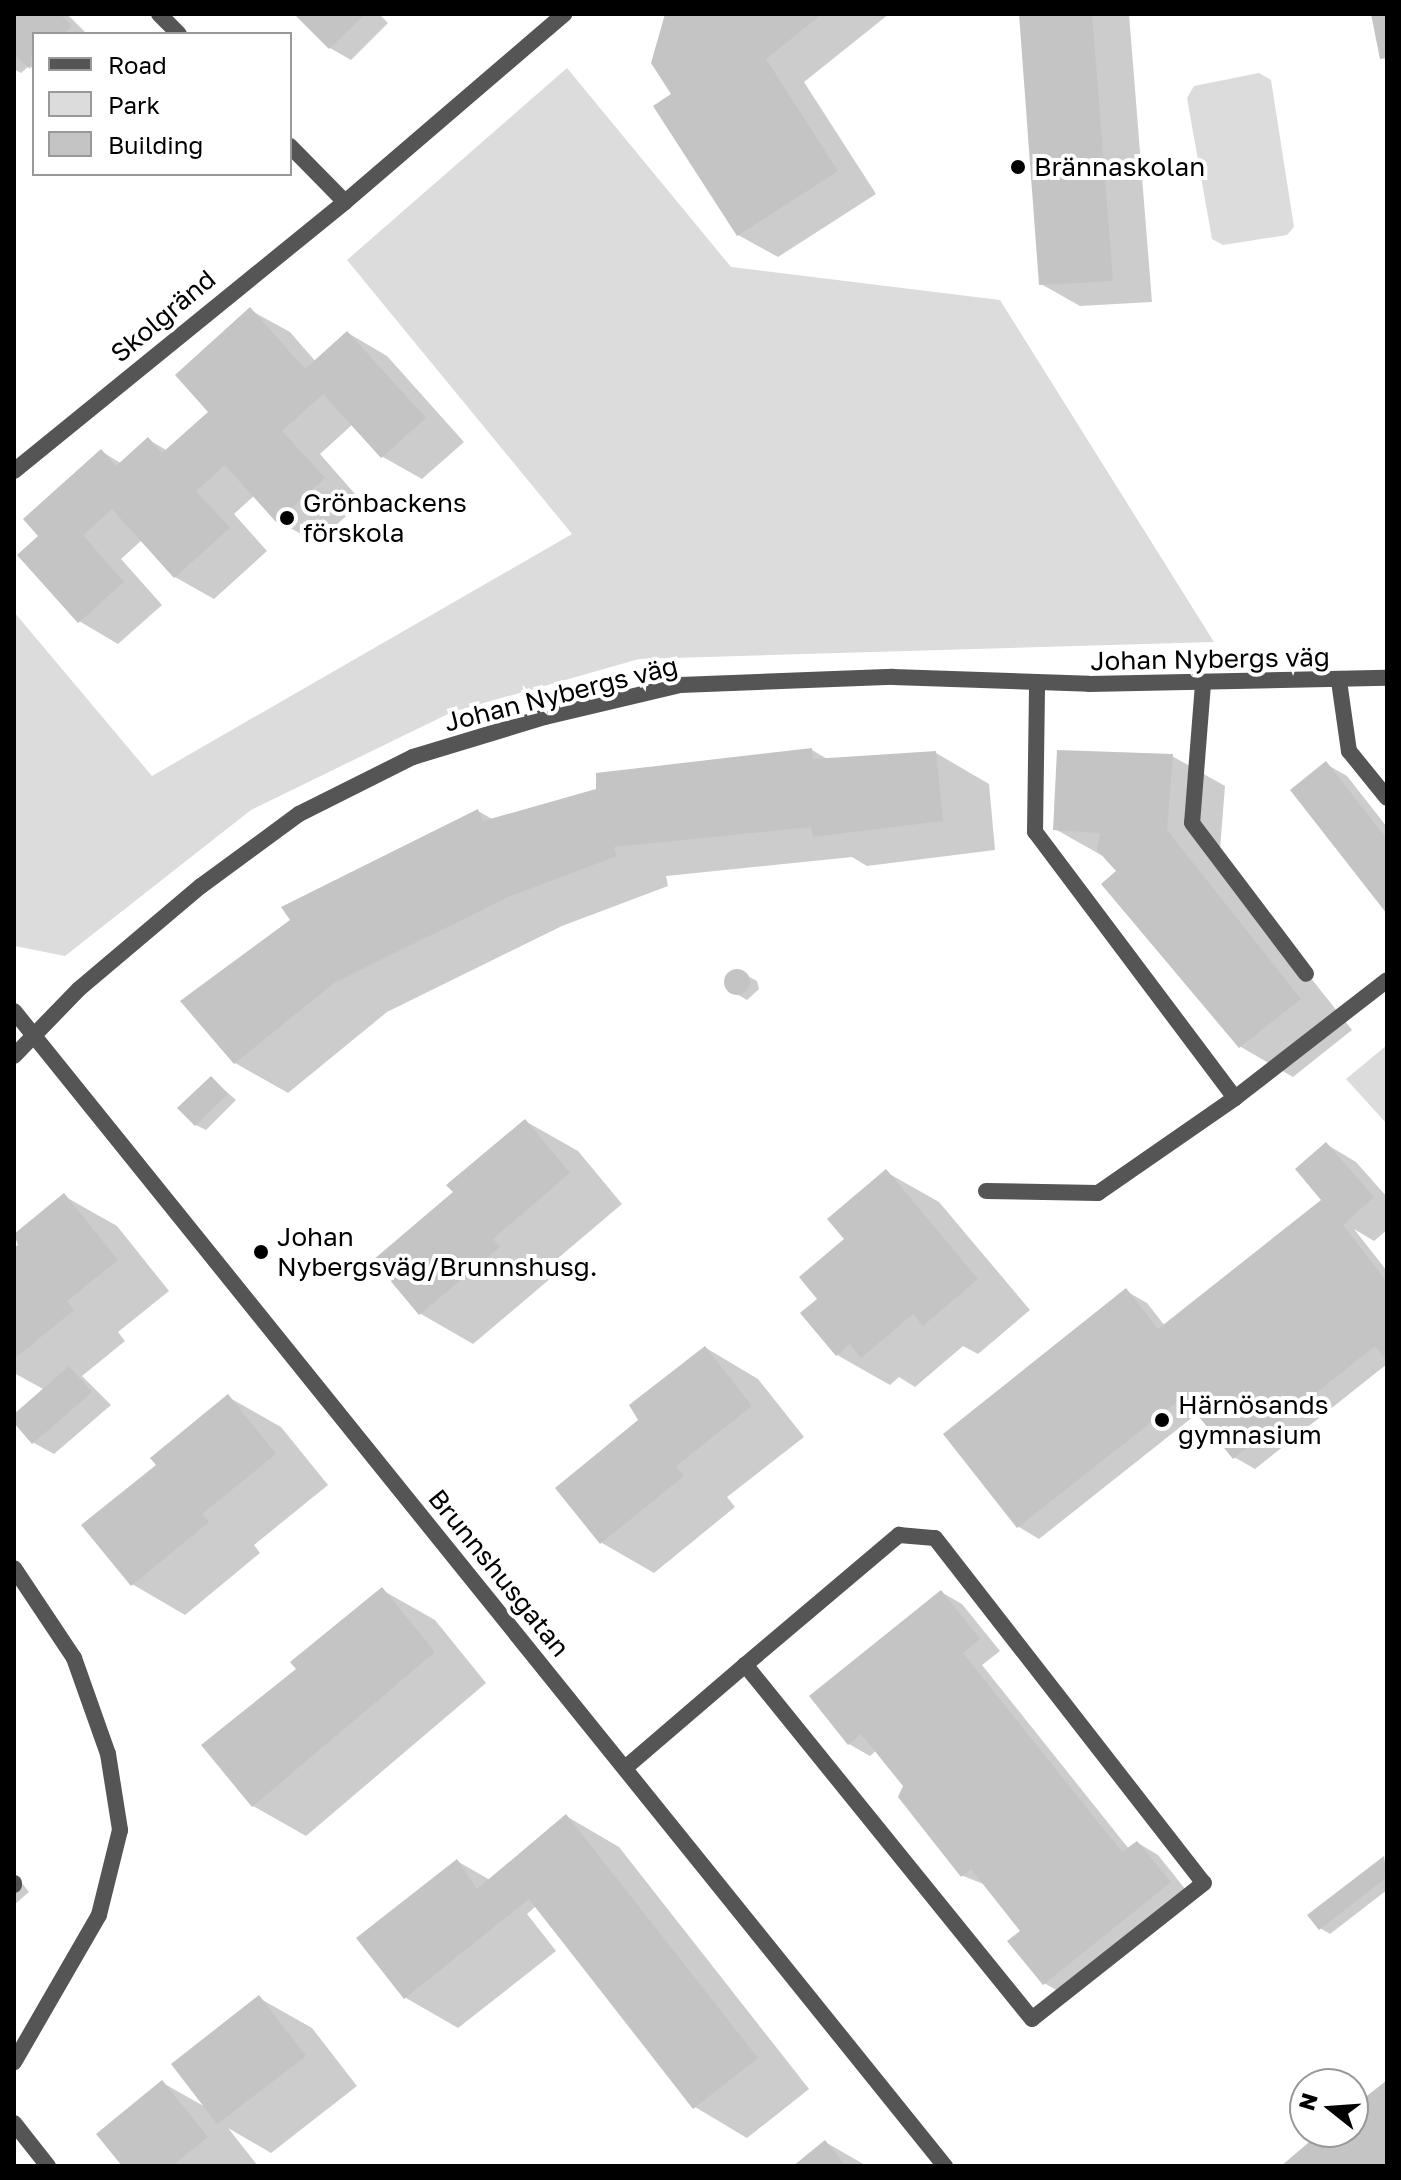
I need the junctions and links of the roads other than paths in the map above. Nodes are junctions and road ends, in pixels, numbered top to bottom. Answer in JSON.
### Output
{"nodes":[{"id":1,"x":159,"y":14,"type":"edge"},
{"id":2,"x":564,"y":14,"type":"edge"},
{"id":3,"x":177,"y":32,"type":"edge"},
{"id":4,"x":292,"y":148,"type":"edge"},
{"id":5,"x":340,"y":197,"type":"junction"},
{"id":6,"x":14,"y":471,"type":"edge"},
{"id":7,"x":1387,"y":678,"type":"edge"},
{"id":8,"x":1339,"y":681,"type":"junction"},
{"id":9,"x":1037,"y":682,"type":"junction"},
{"id":10,"x":1203,"y":684,"type":"junction"},
{"id":11,"x":1387,"y":798,"type":"edge"},
{"id":12,"x":1306,"y":974,"type":"dead end"},
{"id":13,"x":1387,"y":980,"type":"edge"},
{"id":14,"x":14,"y":1011,"type":"edge"},
{"id":15,"x":36,"y":1038,"type":"junction"},
{"id":16,"x":14,"y":1056,"type":"edge"},
{"id":17,"x":1235,"y":1098,"type":"junction"},
{"id":18,"x":986,"y":1191,"type":"dead end"},
{"id":19,"x":14,"y":1568,"type":"edge"},
{"id":20,"x":745,"y":1665,"type":"junction"},
{"id":21,"x":625,"y":1768,"type":"junction"},
{"id":22,"x":14,"y":2062,"type":"edge"},
{"id":23,"x":14,"y":2123,"type":"edge"},
{"id":24,"x":48,"y":2166,"type":"edge"},
{"id":25,"x":945,"y":2166,"type":"edge"}],
"edges":[{"from":1,"to":3,"type":"street"},
{"from":2,"to":5,"type":"street","name":"Skolgränd"},
{"from":4,"to":5,"type":"street"},
{"from":5,"to":6,"type":"street","name":"Skolgränd"},
{"from":7,"to":8,"type":"street","name":"Johan Nybergs väg"},
{"from":8,"to":10,"type":"street","name":"Johan Nybergs väg"},
{"from":8,"to":11,"type":"street"},
{"from":9,"to":10,"type":"street","name":"Johan Nybergs väg"},
{"from":9,"to":15,"type":"street","name":"Johan Nybergs väg"},
{"from":9,"to":17,"type":"street"},
{"from":10,"to":12,"type":"street"},
{"from":13,"to":17,"type":"street"},
{"from":14,"to":15,"type":"street","name":"Brunnshusgatan"},
{"from":15,"to":16,"type":"street","name":"Johan Nybergs väg"},
{"from":15,"to":21,"type":"street","name":"Brunnshusgatan"},
{"from":17,"to":18,"type":"street"},
{"from":19,"to":22,"type":"street"},
{"from":20,"to":20,"type":"street"},
{"from":20,"to":21,"type":"street"},
{"from":21,"to":25,"type":"street","name":"Brunnshusgatan"},
{"from":23,"to":24,"type":"street"}]}
